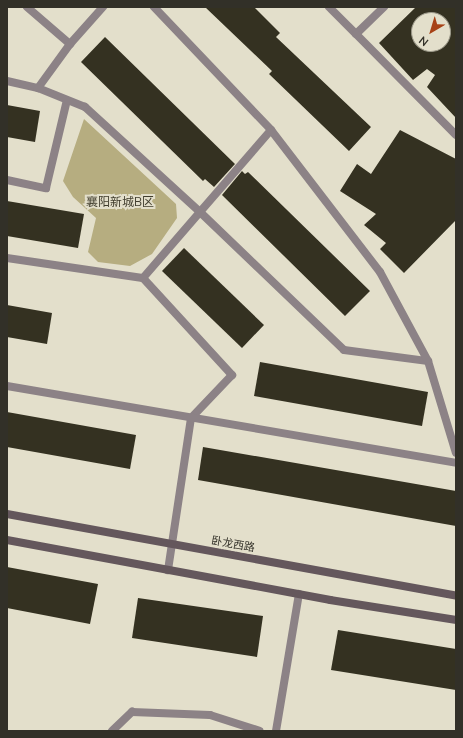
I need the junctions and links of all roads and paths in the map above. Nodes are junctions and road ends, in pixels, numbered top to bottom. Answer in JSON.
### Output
{"nodes":[{"id":1,"x":27,"y":7,"type":"edge"},
{"id":2,"x":103,"y":7,"type":"edge"},
{"id":3,"x":154,"y":7,"type":"edge"},
{"id":4,"x":329,"y":7,"type":"edge"},
{"id":5,"x":384,"y":7,"type":"edge"},
{"id":6,"x":356,"y":34,"type":"junction"},
{"id":7,"x":70,"y":44,"type":"junction"},
{"id":8,"x":7,"y":81,"type":"edge"},
{"id":9,"x":38,"y":88,"type":"junction"},
{"id":10,"x":67,"y":100,"type":"junction"},
{"id":11,"x":271,"y":130,"type":"junction"},
{"id":12,"x":456,"y":135,"type":"edge"},
{"id":13,"x":7,"y":180,"type":"edge"},
{"id":14,"x":200,"y":212,"type":"junction"},
{"id":15,"x":7,"y":258,"type":"edge"},
{"id":16,"x":143,"y":278,"type":"junction"},
{"id":17,"x":428,"y":361,"type":"junction"},
{"id":18,"x":7,"y":386,"type":"edge"},
{"id":19,"x":191,"y":418,"type":"junction"},
{"id":20,"x":456,"y":453,"type":"edge"},
{"id":21,"x":456,"y":463,"type":"edge"},
{"id":22,"x":7,"y":514,"type":"edge"},
{"id":23,"x":7,"y":540,"type":"edge"},
{"id":24,"x":172,"y":544,"type":"junction"},
{"id":25,"x":168,"y":570,"type":"junction"},
{"id":26,"x":299,"y":594,"type":"junction"},
{"id":27,"x":456,"y":596,"type":"edge"},
{"id":28,"x":456,"y":620,"type":"edge"},
{"id":29,"x":112,"y":731,"type":"edge"},
{"id":30,"x":260,"y":731,"type":"edge"},
{"id":31,"x":276,"y":731,"type":"edge"}],
"edges":[{"from":1,"to":7,"type":"street"},
{"from":2,"to":7,"type":"street"},
{"from":3,"to":11,"type":"street"},
{"from":4,"to":6,"type":"street"},
{"from":5,"to":6,"type":"street"},
{"from":6,"to":12,"type":"street"},
{"from":7,"to":9,"type":"street"},
{"from":8,"to":9,"type":"street"},
{"from":9,"to":10,"type":"street"},
{"from":10,"to":13,"type":"street"},
{"from":10,"to":14,"type":"street"},
{"from":11,"to":14,"type":"street"},
{"from":11,"to":17,"type":"street"},
{"from":14,"to":16,"type":"street"},
{"from":14,"to":17,"type":"street"},
{"from":15,"to":16,"type":"street"},
{"from":16,"to":19,"type":"street"},
{"from":17,"to":20,"type":"street"},
{"from":18,"to":19,"type":"street"},
{"from":19,"to":21,"type":"street"},
{"from":19,"to":24,"type":"street"},
{"from":22,"to":24,"type":"main road","name":"卧龙西路"},
{"from":23,"to":25,"type":"main road"},
{"from":24,"to":25,"type":"street"},
{"from":24,"to":27,"type":"main road","name":"卧龙西路"},
{"from":25,"to":26,"type":"main road"},
{"from":26,"to":28,"type":"main road"},
{"from":26,"to":31,"type":"street"},
{"from":29,"to":30,"type":"street"}]}
